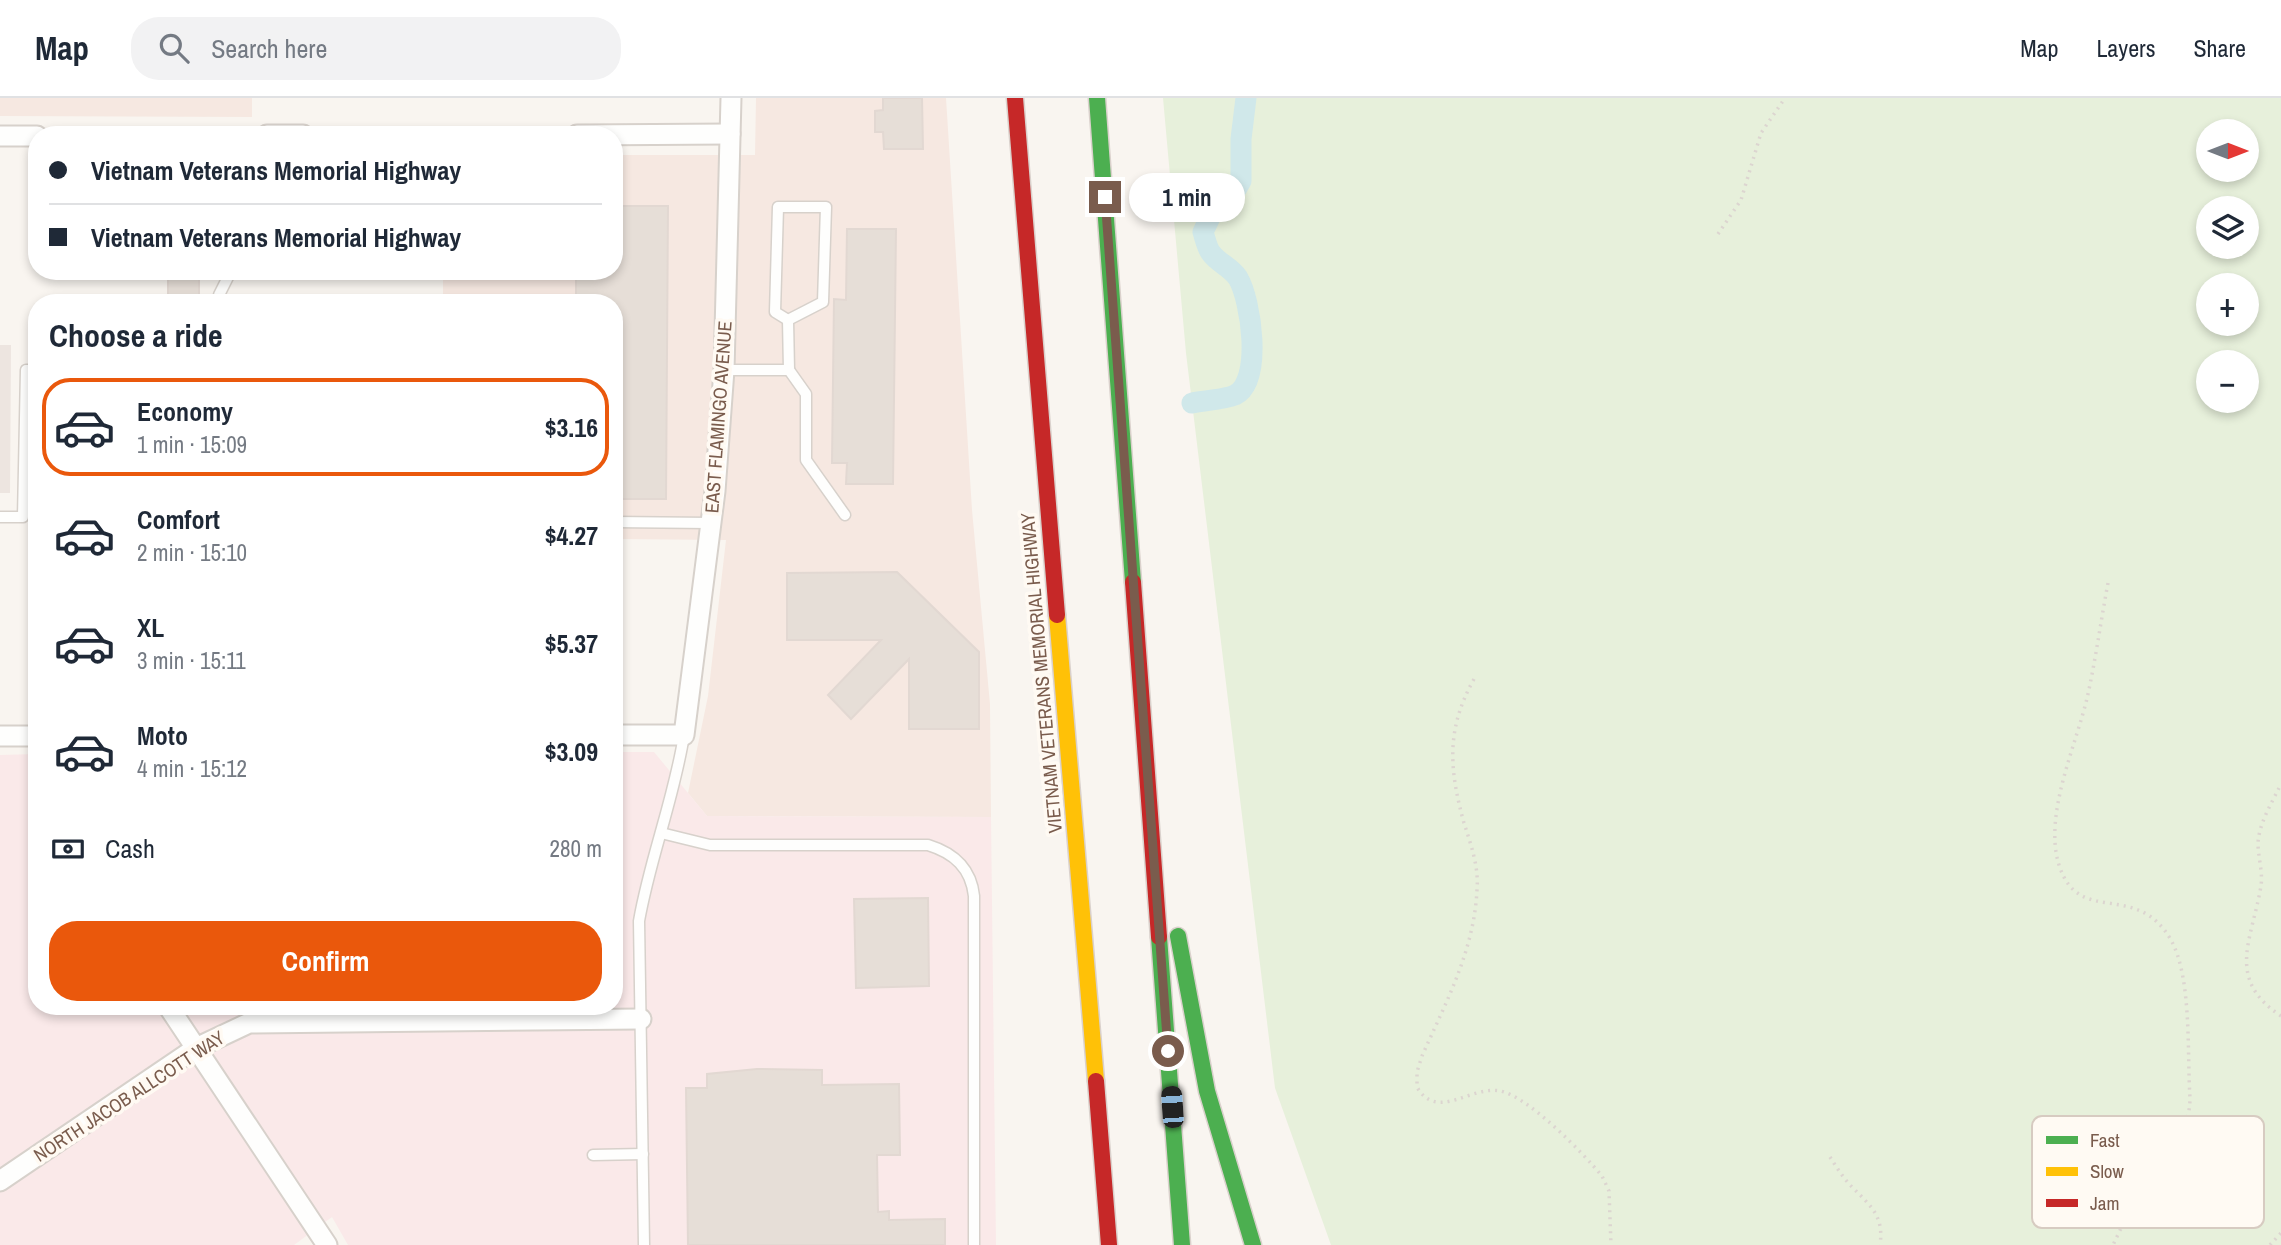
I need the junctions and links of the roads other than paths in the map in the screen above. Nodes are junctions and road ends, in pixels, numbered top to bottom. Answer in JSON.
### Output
{"nodes":[{"id":1,"x":731,"y":98,"type":"edge"},
{"id":2,"x":1015,"y":98,"type":"edge"},
{"id":3,"x":1097,"y":98,"type":"edge"},
{"id":4,"x":730,"y":134,"type":"junction"},
{"id":5,"x":0,"y":135,"type":"edge"},
{"id":6,"x":623,"y":135,"type":"edge"},
{"id":7,"x":28,"y":136,"type":"edge"},
{"id":8,"x":788,"y":320,"type":"junction"},
{"id":9,"x":28,"y":370,"type":"edge"},
{"id":10,"x":724,"y":370,"type":"junction"},
{"id":11,"x":789,"y":370,"type":"junction"},
{"id":12,"x":845,"y":515,"type":"dead end"},
{"id":13,"x":0,"y":517,"type":"edge"},
{"id":14,"x":623,"y":522,"type":"edge"},
{"id":15,"x":710,"y":523,"type":"junction"},
{"id":16,"x":623,"y":735,"type":"edge"},
{"id":17,"x":684,"y":735,"type":"junction"},
{"id":18,"x":0,"y":736,"type":"edge"},
{"id":19,"x":28,"y":736,"type":"edge"},
{"id":20,"x":1150,"y":802,"type":"junction"},
{"id":21,"x":661,"y":834,"type":"junction"},
{"id":22,"x":1088,"y":1007,"type":"junction"},
{"id":23,"x":175,"y":1015,"type":"edge"},
{"id":24,"x":333,"y":1015,"type":"edge"},
{"id":25,"x":603,"y":1015,"type":"edge"},
{"id":26,"x":641,"y":1019,"type":"junction"},
{"id":27,"x":196,"y":1048,"type":"junction"},
{"id":28,"x":643,"y":1154,"type":"junction"},
{"id":29,"x":593,"y":1155,"type":"dead end"},
{"id":30,"x":0,"y":1181,"type":"edge"},
{"id":31,"x":1087,"y":1189,"type":"dead end"},
{"id":32,"x":327,"y":1245,"type":"edge"},
{"id":33,"x":643,"y":1245,"type":"edge"},
{"id":34,"x":974,"y":1245,"type":"edge"},
{"id":35,"x":1109,"y":1245,"type":"edge"},
{"id":36,"x":1182,"y":1245,"type":"edge"},
{"id":37,"x":1253,"y":1245,"type":"edge"}],
"edges":[{"from":1,"to":4,"type":"street","name":"EAST FLAMINGO AVENUE"},
{"from":2,"to":22,"type":"highway","name":"VIETNAM VETERANS MEMORIAL HIGHWAY"},
{"from":3,"to":20,"type":"highway"},
{"from":4,"to":6,"type":"street"},
{"from":4,"to":10,"type":"street","name":"EAST FLAMINGO AVENUE"},
{"from":5,"to":7,"type":"street"},
{"from":8,"to":8,"type":"lane"},
{"from":8,"to":11,"type":"lane"},
{"from":9,"to":13,"type":"lane"},
{"from":10,"to":11,"type":"lane"},
{"from":10,"to":15,"type":"street","name":"EAST FLAMINGO AVENUE"},
{"from":11,"to":12,"type":"lane"},
{"from":14,"to":15,"type":"lane"},
{"from":15,"to":17,"type":"street","name":"EAST FLAMINGO AVENUE"},
{"from":16,"to":17,"type":"street"},
{"from":17,"to":21,"type":"lane"},
{"from":18,"to":19,"type":"street"},
{"from":20,"to":36,"type":"highway"},
{"from":20,"to":37,"type":"highway"},
{"from":21,"to":26,"type":"lane"},
{"from":21,"to":34,"type":"lane"},
{"from":22,"to":31,"type":"highway"},
{"from":22,"to":35,"type":"highway","name":"VIETNAM VETERANS MEMORIAL HIGHWAY"},
{"from":23,"to":27,"type":"street"},
{"from":24,"to":27,"type":"street","name":"NORTH JACOB ALLCOTT WAY"},
{"from":25,"to":26,"type":"street","name":"NORTH JACOB ALLCOTT WAY"},
{"from":26,"to":28,"type":"lane"},
{"from":27,"to":30,"type":"street","name":"NORTH JACOB ALLCOTT WAY"},
{"from":27,"to":32,"type":"street"},
{"from":28,"to":29,"type":"lane"},
{"from":28,"to":33,"type":"lane"}]}
